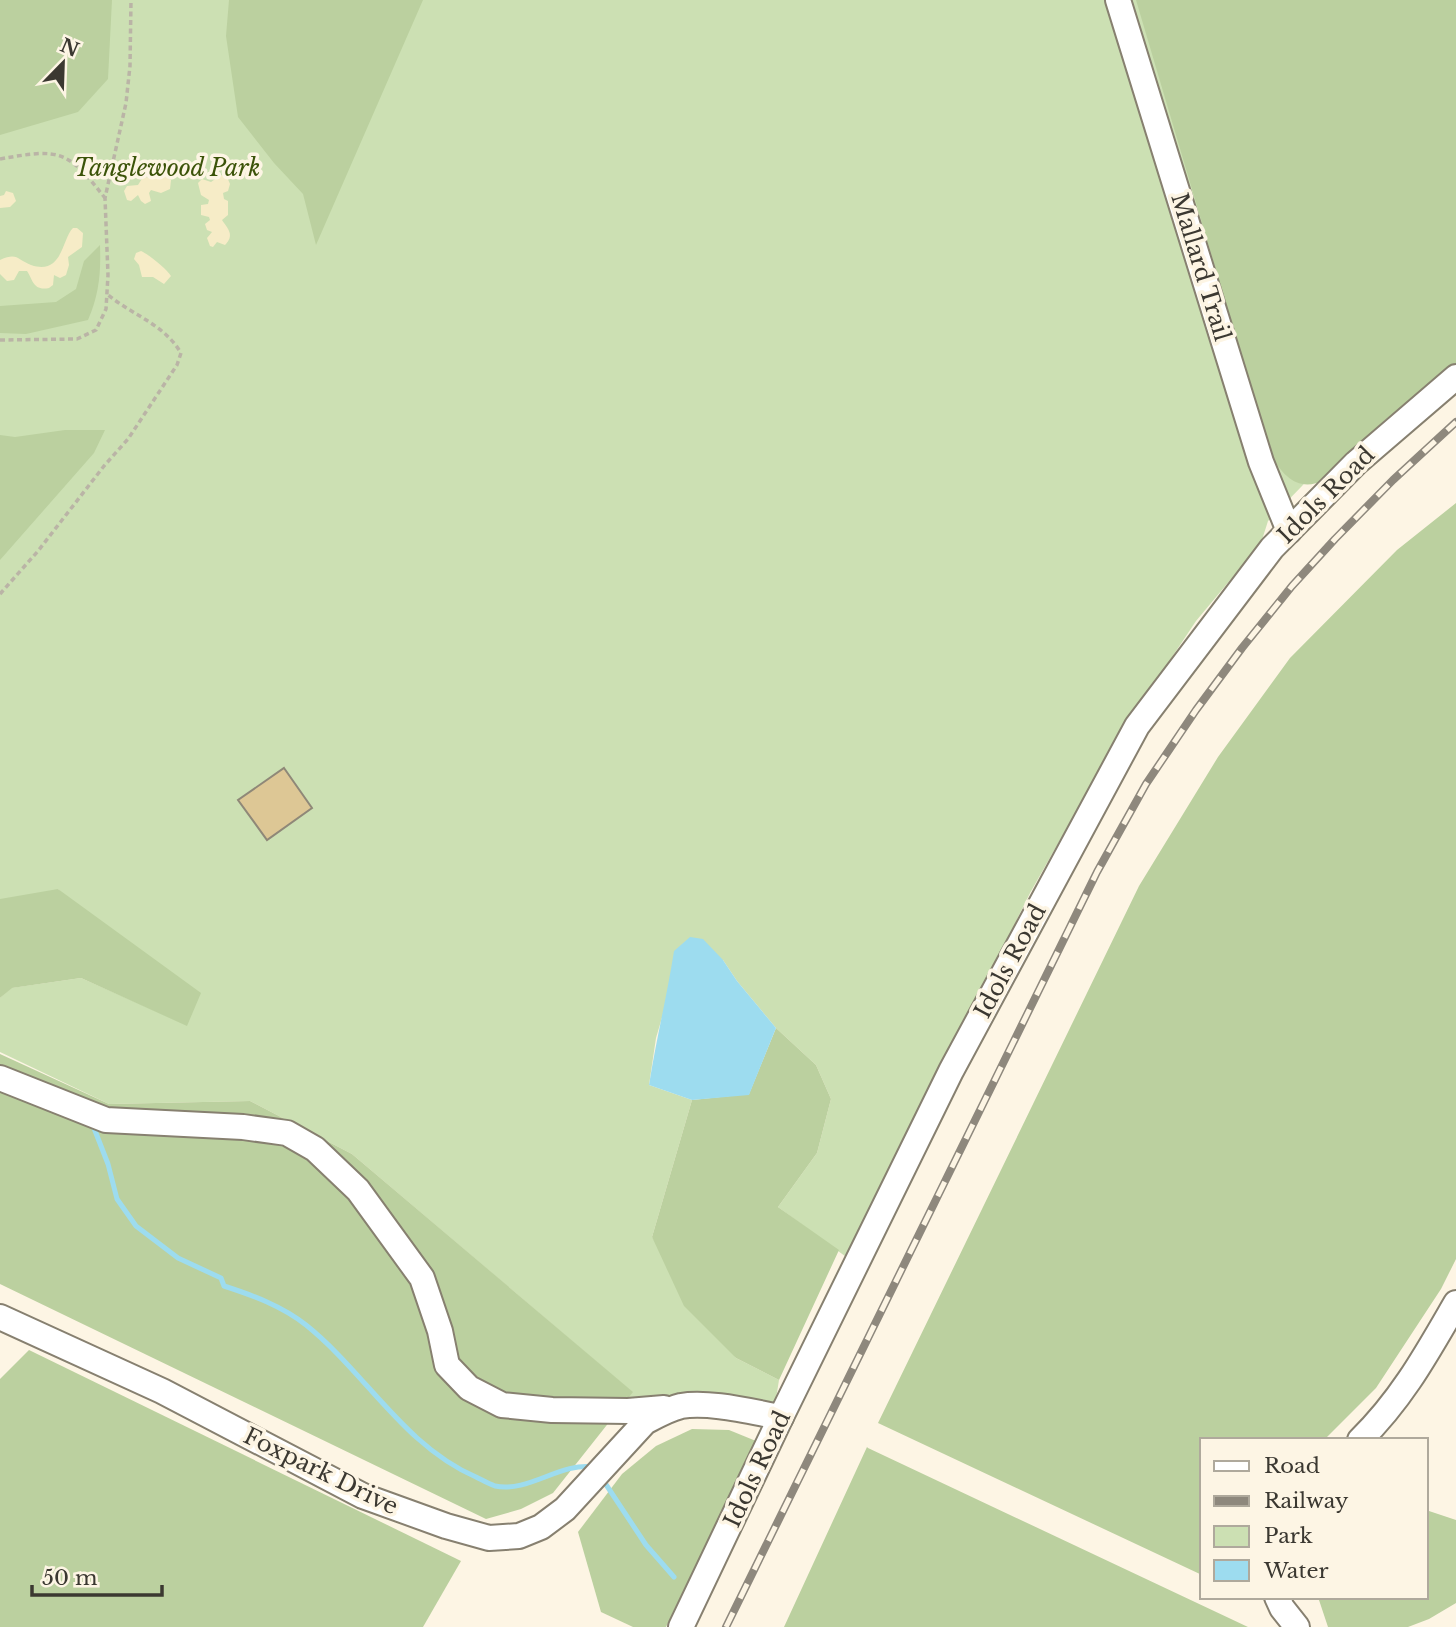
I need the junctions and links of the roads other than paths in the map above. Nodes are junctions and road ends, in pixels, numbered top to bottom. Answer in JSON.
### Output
{"nodes":[{"id":1,"x":1118,"y":0,"type":"edge"},
{"id":2,"x":1456,"y":377,"type":"edge"},
{"id":3,"x":1289,"y":531,"type":"junction"},
{"id":4,"x":0,"y":1078,"type":"edge"},
{"id":5,"x":1456,"y":1303,"type":"edge"},
{"id":6,"x":0,"y":1317,"type":"edge"},
{"id":7,"x":682,"y":1406,"type":"junction"},
{"id":8,"x":781,"y":1417,"type":"junction"},
{"id":9,"x":1362,"y":1438,"type":"edge"},
{"id":10,"x":1278,"y":1599,"type":"edge"},
{"id":11,"x":681,"y":1627,"type":"edge"},
{"id":12,"x":1297,"y":1627,"type":"edge"}],
"edges":[{"from":1,"to":3,"type":"street","name":"Mallard Trail"},
{"from":2,"to":3,"type":"street","name":"Idols Road"},
{"from":3,"to":8,"type":"street","name":"Idols Road"},
{"from":4,"to":7,"type":"street"},
{"from":5,"to":9,"type":"street"},
{"from":6,"to":7,"type":"street","name":"Foxpark Drive"},
{"from":7,"to":8,"type":"street","name":"Foxpark Drive"},
{"from":8,"to":11,"type":"street","name":"Idols Road"},
{"from":10,"to":12,"type":"street"}]}
